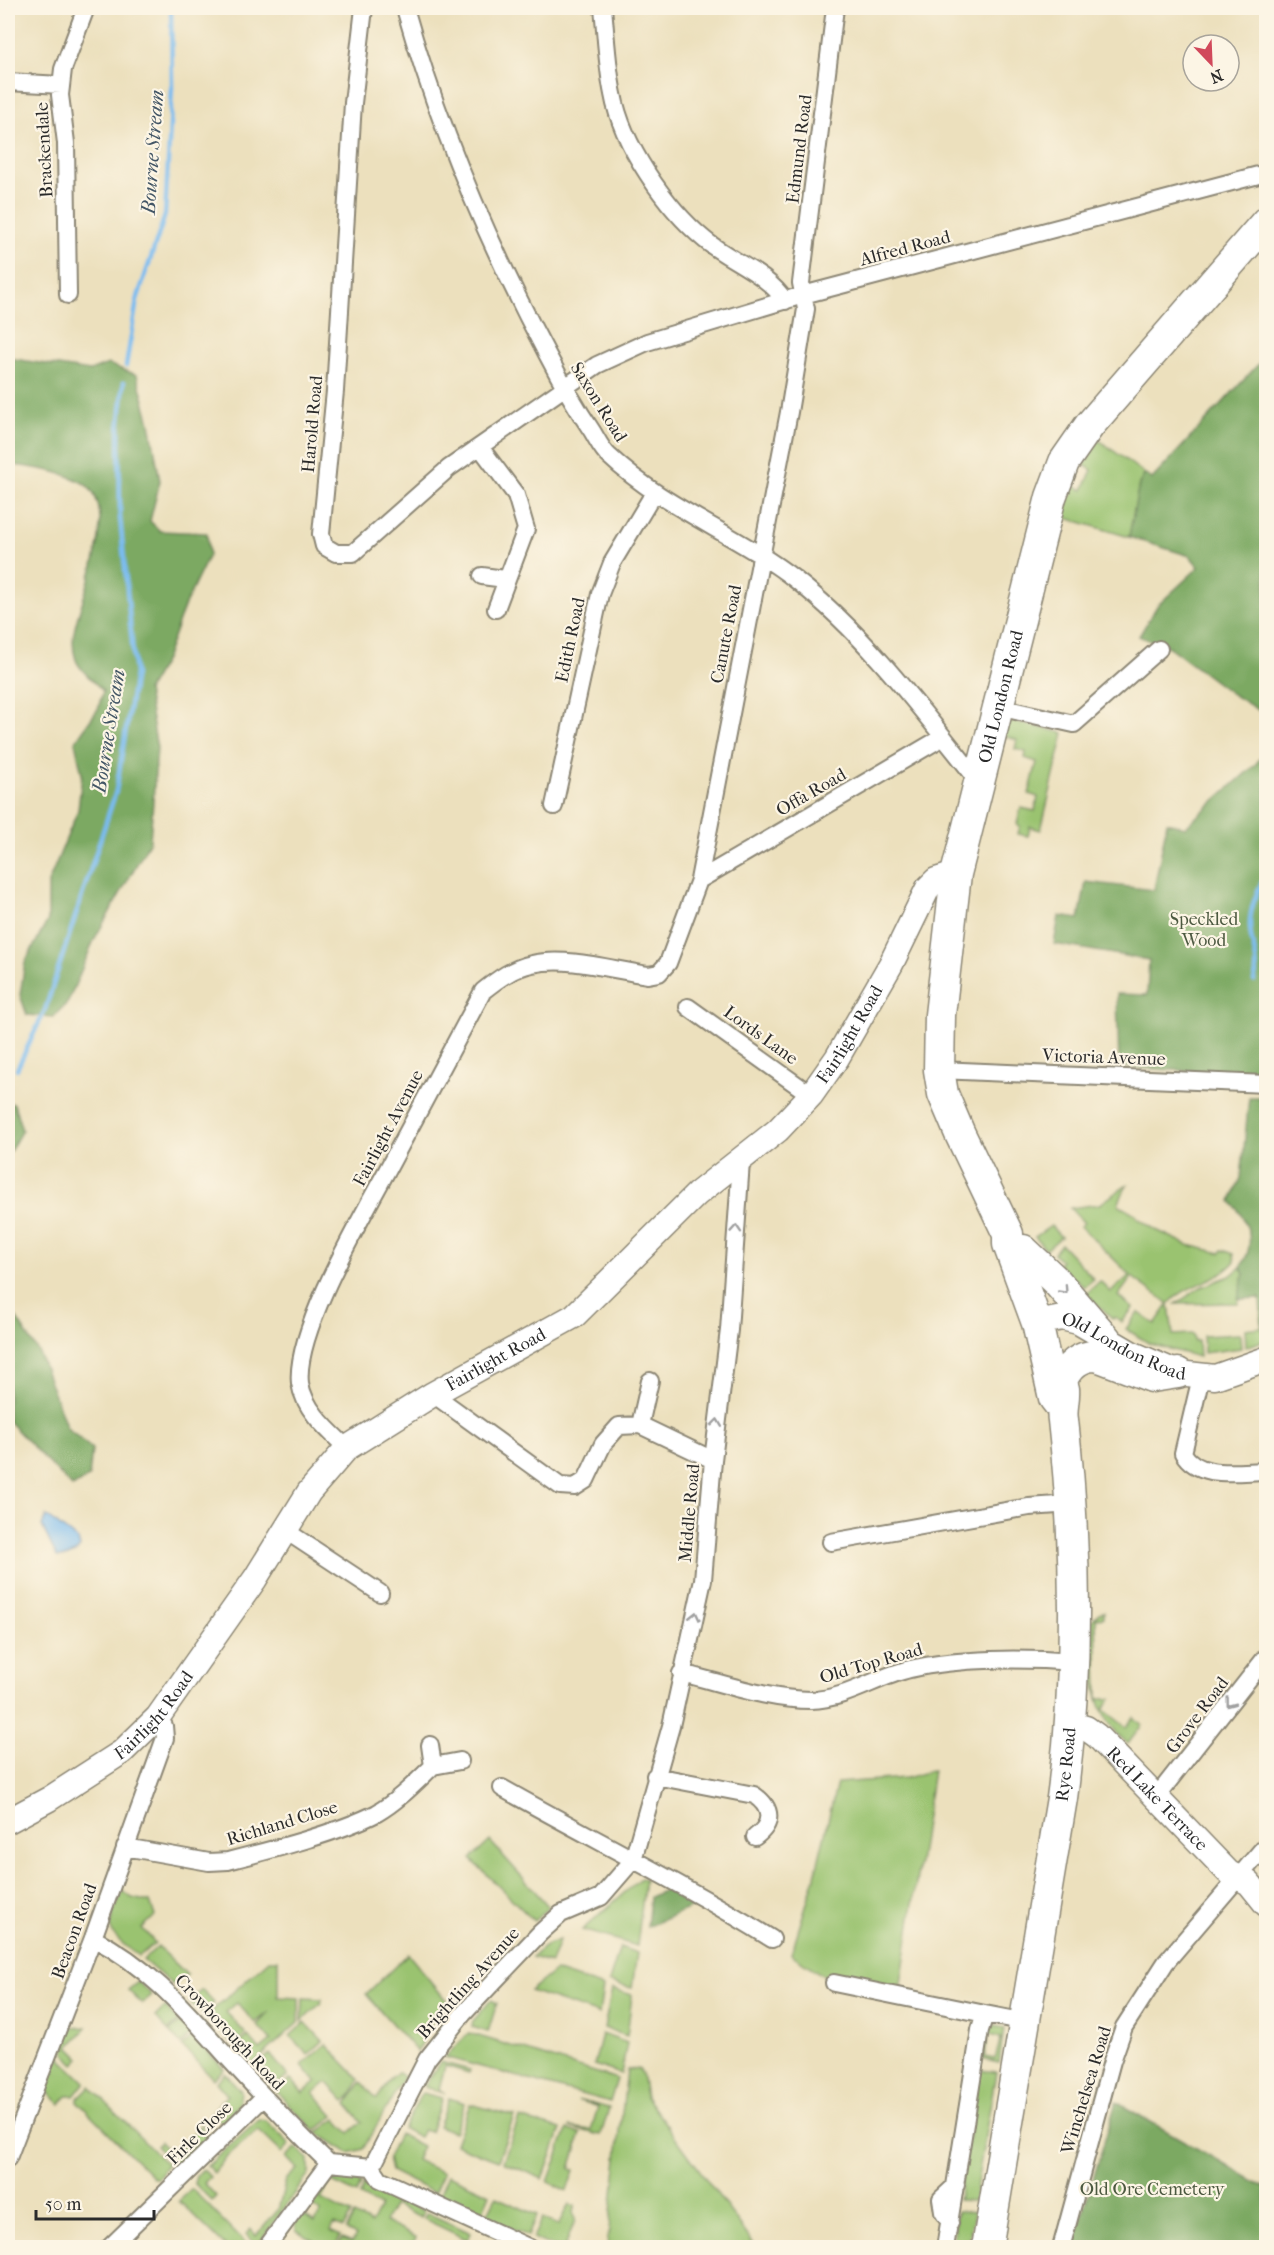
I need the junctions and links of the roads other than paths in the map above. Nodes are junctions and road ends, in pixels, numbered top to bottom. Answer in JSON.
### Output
{"nodes":[{"id":1,"x":86,"y":8,"type":"edge"},
{"id":2,"x":364,"y":8,"type":"edge"},
{"id":3,"x":405,"y":8,"type":"edge"},
{"id":4,"x":603,"y":8,"type":"edge"},
{"id":5,"x":835,"y":8,"type":"edge"},
{"id":6,"x":8,"y":82,"type":"edge"},
{"id":7,"x":61,"y":85,"type":"junction"},
{"id":8,"x":1266,"y":173,"type":"edge"},
{"id":9,"x":1266,"y":222,"type":"edge"},
{"id":10,"x":68,"y":295,"type":"dead end"},
{"id":11,"x":803,"y":295,"type":"junction"},
{"id":12,"x":785,"y":301,"type":"junction"},
{"id":13,"x":564,"y":388,"type":"junction"},
{"id":14,"x":480,"y":447,"type":"junction"},
{"id":15,"x":654,"y":493,"type":"junction"},
{"id":16,"x":760,"y":555,"type":"junction"},
{"id":17,"x":482,"y":576,"type":"dead end"},
{"id":18,"x":505,"y":579,"type":"junction"},
{"id":19,"x":496,"y":609,"type":"dead end"},
{"id":20,"x":1159,"y":649,"type":"dead end"},
{"id":21,"x":998,"y":707,"type":"junction"},
{"id":22,"x":943,"y":737,"type":"junction"},
{"id":23,"x":980,"y":783,"type":"junction"},
{"id":24,"x":554,"y":806,"type":"dead end"},
{"id":25,"x":956,"y":874,"type":"junction"},
{"id":26,"x":699,"y":880,"type":"junction"},
{"id":27,"x":660,"y":973,"type":"joint"},
{"id":28,"x":688,"y":1007,"type":"dead end"},
{"id":29,"x":939,"y":1070,"type":"junction"},
{"id":30,"x":1266,"y":1084,"type":"edge"},
{"id":31,"x":811,"y":1095,"type":"junction"},
{"id":32,"x":741,"y":1162,"type":"junction"},
{"id":33,"x":1015,"y":1242,"type":"junction"},
{"id":34,"x":1042,"y":1321,"type":"junction"},
{"id":35,"x":1106,"y":1339,"type":"junction"},
{"id":36,"x":1266,"y":1359,"type":"edge"},
{"id":37,"x":1189,"y":1375,"type":"junction"},
{"id":38,"x":650,"y":1381,"type":"dead end"},
{"id":39,"x":433,"y":1394,"type":"junction"},
{"id":40,"x":1062,"y":1394,"type":"junction"},
{"id":41,"x":640,"y":1425,"type":"junction"},
{"id":42,"x":347,"y":1448,"type":"junction"},
{"id":43,"x":713,"y":1460,"type":"junction"},
{"id":44,"x":1266,"y":1471,"type":"edge"},
{"id":45,"x":1072,"y":1504,"type":"junction"},
{"id":46,"x":286,"y":1531,"type":"junction"},
{"id":47,"x":831,"y":1542,"type":"dead end"},
{"id":48,"x":380,"y":1593,"type":"dead end"},
{"id":49,"x":1266,"y":1657,"type":"edge"},
{"id":50,"x":1074,"y":1662,"type":"junction"},
{"id":51,"x":681,"y":1673,"type":"junction"},
{"id":52,"x":158,"y":1717,"type":"junction"},
{"id":53,"x":1071,"y":1724,"type":"junction"},
{"id":54,"x":430,"y":1745,"type":"dead end"},
{"id":55,"x":460,"y":1761,"type":"dead end"},
{"id":56,"x":433,"y":1766,"type":"junction"},
{"id":57,"x":655,"y":1776,"type":"junction"},
{"id":58,"x":502,"y":1788,"type":"dead end"},
{"id":59,"x":1157,"y":1796,"type":"junction"},
{"id":60,"x":8,"y":1821,"type":"edge"},
{"id":61,"x":755,"y":1837,"type":"dead end"},
{"id":62,"x":1266,"y":1845,"type":"edge"},
{"id":63,"x":125,"y":1847,"type":"junction"},
{"id":64,"x":633,"y":1860,"type":"junction"},
{"id":65,"x":1239,"y":1879,"type":"junction"},
{"id":66,"x":1266,"y":1904,"type":"edge"},
{"id":67,"x":93,"y":1938,"type":"junction"},
{"id":68,"x":772,"y":1940,"type":"dead end"},
{"id":69,"x":834,"y":1983,"type":"dead end"},
{"id":70,"x":985,"y":2014,"type":"junction"},
{"id":71,"x":1025,"y":2022,"type":"junction"},
{"id":72,"x":264,"y":2097,"type":"junction"},
{"id":73,"x":8,"y":2158,"type":"edge"},
{"id":74,"x":329,"y":2163,"type":"junction"},
{"id":75,"x":372,"y":2167,"type":"junction"},
{"id":76,"x":109,"y":2247,"type":"edge"},
{"id":77,"x":266,"y":2247,"type":"edge"},
{"id":78,"x":530,"y":2247,"type":"edge"},
{"id":79,"x":945,"y":2247,"type":"edge"},
{"id":80,"x":987,"y":2247,"type":"edge"},
{"id":81,"x":1061,"y":2247,"type":"edge"}],
"edges":[{"from":1,"to":7,"type":"street","name":"Brackendale"},
{"from":2,"to":14,"type":"street","name":"Harold Road"},
{"from":3,"to":13,"type":"street","name":"Saxon Road"},
{"from":4,"to":12,"type":"street"},
{"from":5,"to":11,"type":"street","name":"Edmund Road"},
{"from":6,"to":7,"type":"street"},
{"from":7,"to":10,"type":"street","name":"Brackendale"},
{"from":8,"to":11,"type":"street","name":"Alfred Road"},
{"from":9,"to":21,"type":"highway","name":"Old London Road"},
{"from":11,"to":12,"type":"street","name":"Alfred Road"},
{"from":11,"to":16,"type":"street","name":"Canute Road"},
{"from":12,"to":13,"type":"street","name":"Alfred Road"},
{"from":13,"to":14,"type":"street","name":"Harold Road"},
{"from":13,"to":15,"type":"street","name":"Saxon Road"},
{"from":14,"to":18,"type":"street"},
{"from":15,"to":16,"type":"street","name":"Saxon Road"},
{"from":15,"to":24,"type":"street","name":"Edith Road"},
{"from":16,"to":22,"type":"street","name":"Saxon Road"},
{"from":16,"to":26,"type":"street","name":"Canute Road"},
{"from":17,"to":18,"type":"street"},
{"from":18,"to":19,"type":"street"},
{"from":20,"to":21,"type":"street"},
{"from":21,"to":23,"type":"highway","name":"Old London Road"},
{"from":22,"to":23,"type":"street","name":"Saxon Road"},
{"from":22,"to":26,"type":"street","name":"Offa Road"},
{"from":23,"to":25,"type":"highway","name":"Old London Road"},
{"from":25,"to":29,"type":"highway","name":"Old London Road"},
{"from":25,"to":31,"type":"street","name":"Fairlight Road"},
{"from":26,"to":27,"type":"street","name":"Canute Road"},
{"from":27,"to":42,"type":"street","name":"Fairlight Avenue"},
{"from":28,"to":31,"type":"street","name":"Lords Lane"},
{"from":29,"to":30,"type":"street","name":"Victoria Avenue"},
{"from":29,"to":33,"type":"highway","name":"Old London Road"},
{"from":31,"to":32,"type":"street","name":"Fairlight Road"},
{"from":32,"to":39,"type":"street","name":"Fairlight Road"},
{"from":43,"to":32,"type":"street","name":"Middle Road","one_way":true},
{"from":33,"to":34,"type":"highway","name":"Old London Road"},
{"from":33,"to":35,"type":"highway","one_way":true},
{"from":34,"to":35,"type":"street","name":"Old London Road"},
{"from":34,"to":40,"type":"highway","name":"Rye Road"},
{"from":35,"to":37,"type":"street","name":"Old London Road"},
{"from":36,"to":37,"type":"street","name":"Old London Road"},
{"from":37,"to":40,"type":"highway"},
{"from":37,"to":44,"type":"street","name":"Old London Road"},
{"from":38,"to":41,"type":"street"},
{"from":39,"to":41,"type":"street"},
{"from":39,"to":42,"type":"street","name":"Fairlight Road"},
{"from":40,"to":45,"type":"highway","name":"Rye Road"},
{"from":41,"to":43,"type":"street"},
{"from":42,"to":46,"type":"street","name":"Fairlight Road"},
{"from":51,"to":43,"type":"street","name":"Middle Road","one_way":true},
{"from":45,"to":47,"type":"street"},
{"from":45,"to":50,"type":"highway","name":"Rye Road"},
{"from":46,"to":48,"type":"street"},
{"from":46,"to":52,"type":"street","name":"Fairlight Road"},
{"from":49,"to":59,"type":"street","name":"Grove Road","one_way":true},
{"from":50,"to":51,"type":"street","name":"Old Top Road"},
{"from":50,"to":53,"type":"highway","name":"Rye Road"},
{"from":51,"to":57,"type":"street","name":"Middle Road"},
{"from":52,"to":60,"type":"street","name":"Fairlight Road"},
{"from":52,"to":63,"type":"street","name":"Beacon Road"},
{"from":53,"to":59,"type":"street","name":"Red Lake Terrace"},
{"from":53,"to":71,"type":"highway","name":"Rye Road"},
{"from":54,"to":56,"type":"street"},
{"from":55,"to":56,"type":"street"},
{"from":56,"to":63,"type":"street","name":"Richland Close"},
{"from":57,"to":61,"type":"street"},
{"from":57,"to":64,"type":"street","name":"Middle Road"},
{"from":58,"to":64,"type":"street"},
{"from":59,"to":65,"type":"street","name":"Red Lake Terrace"},
{"from":62,"to":65,"type":"street","name":"Winchelsea Road"},
{"from":63,"to":67,"type":"street","name":"Beacon Road"},
{"from":64,"to":68,"type":"street"},
{"from":64,"to":75,"type":"street","name":"Brightling Avenue"},
{"from":65,"to":66,"type":"street","name":"Red Lake Terrace"},
{"from":65,"to":81,"type":"street","name":"Winchelsea Road"},
{"from":67,"to":72,"type":"street","name":"Crowborough Road"},
{"from":67,"to":73,"type":"street","name":"Beacon Road"},
{"from":69,"to":70,"type":"street"},
{"from":70,"to":71,"type":"street"},
{"from":70,"to":79,"type":"street"},
{"from":71,"to":80,"type":"highway","name":"Rye Road"},
{"from":72,"to":74,"type":"street","name":"Crowborough Road"},
{"from":72,"to":76,"type":"street","name":"Firle Close"},
{"from":74,"to":75,"type":"street"},
{"from":74,"to":77,"type":"street"},
{"from":75,"to":78,"type":"street"}]}
